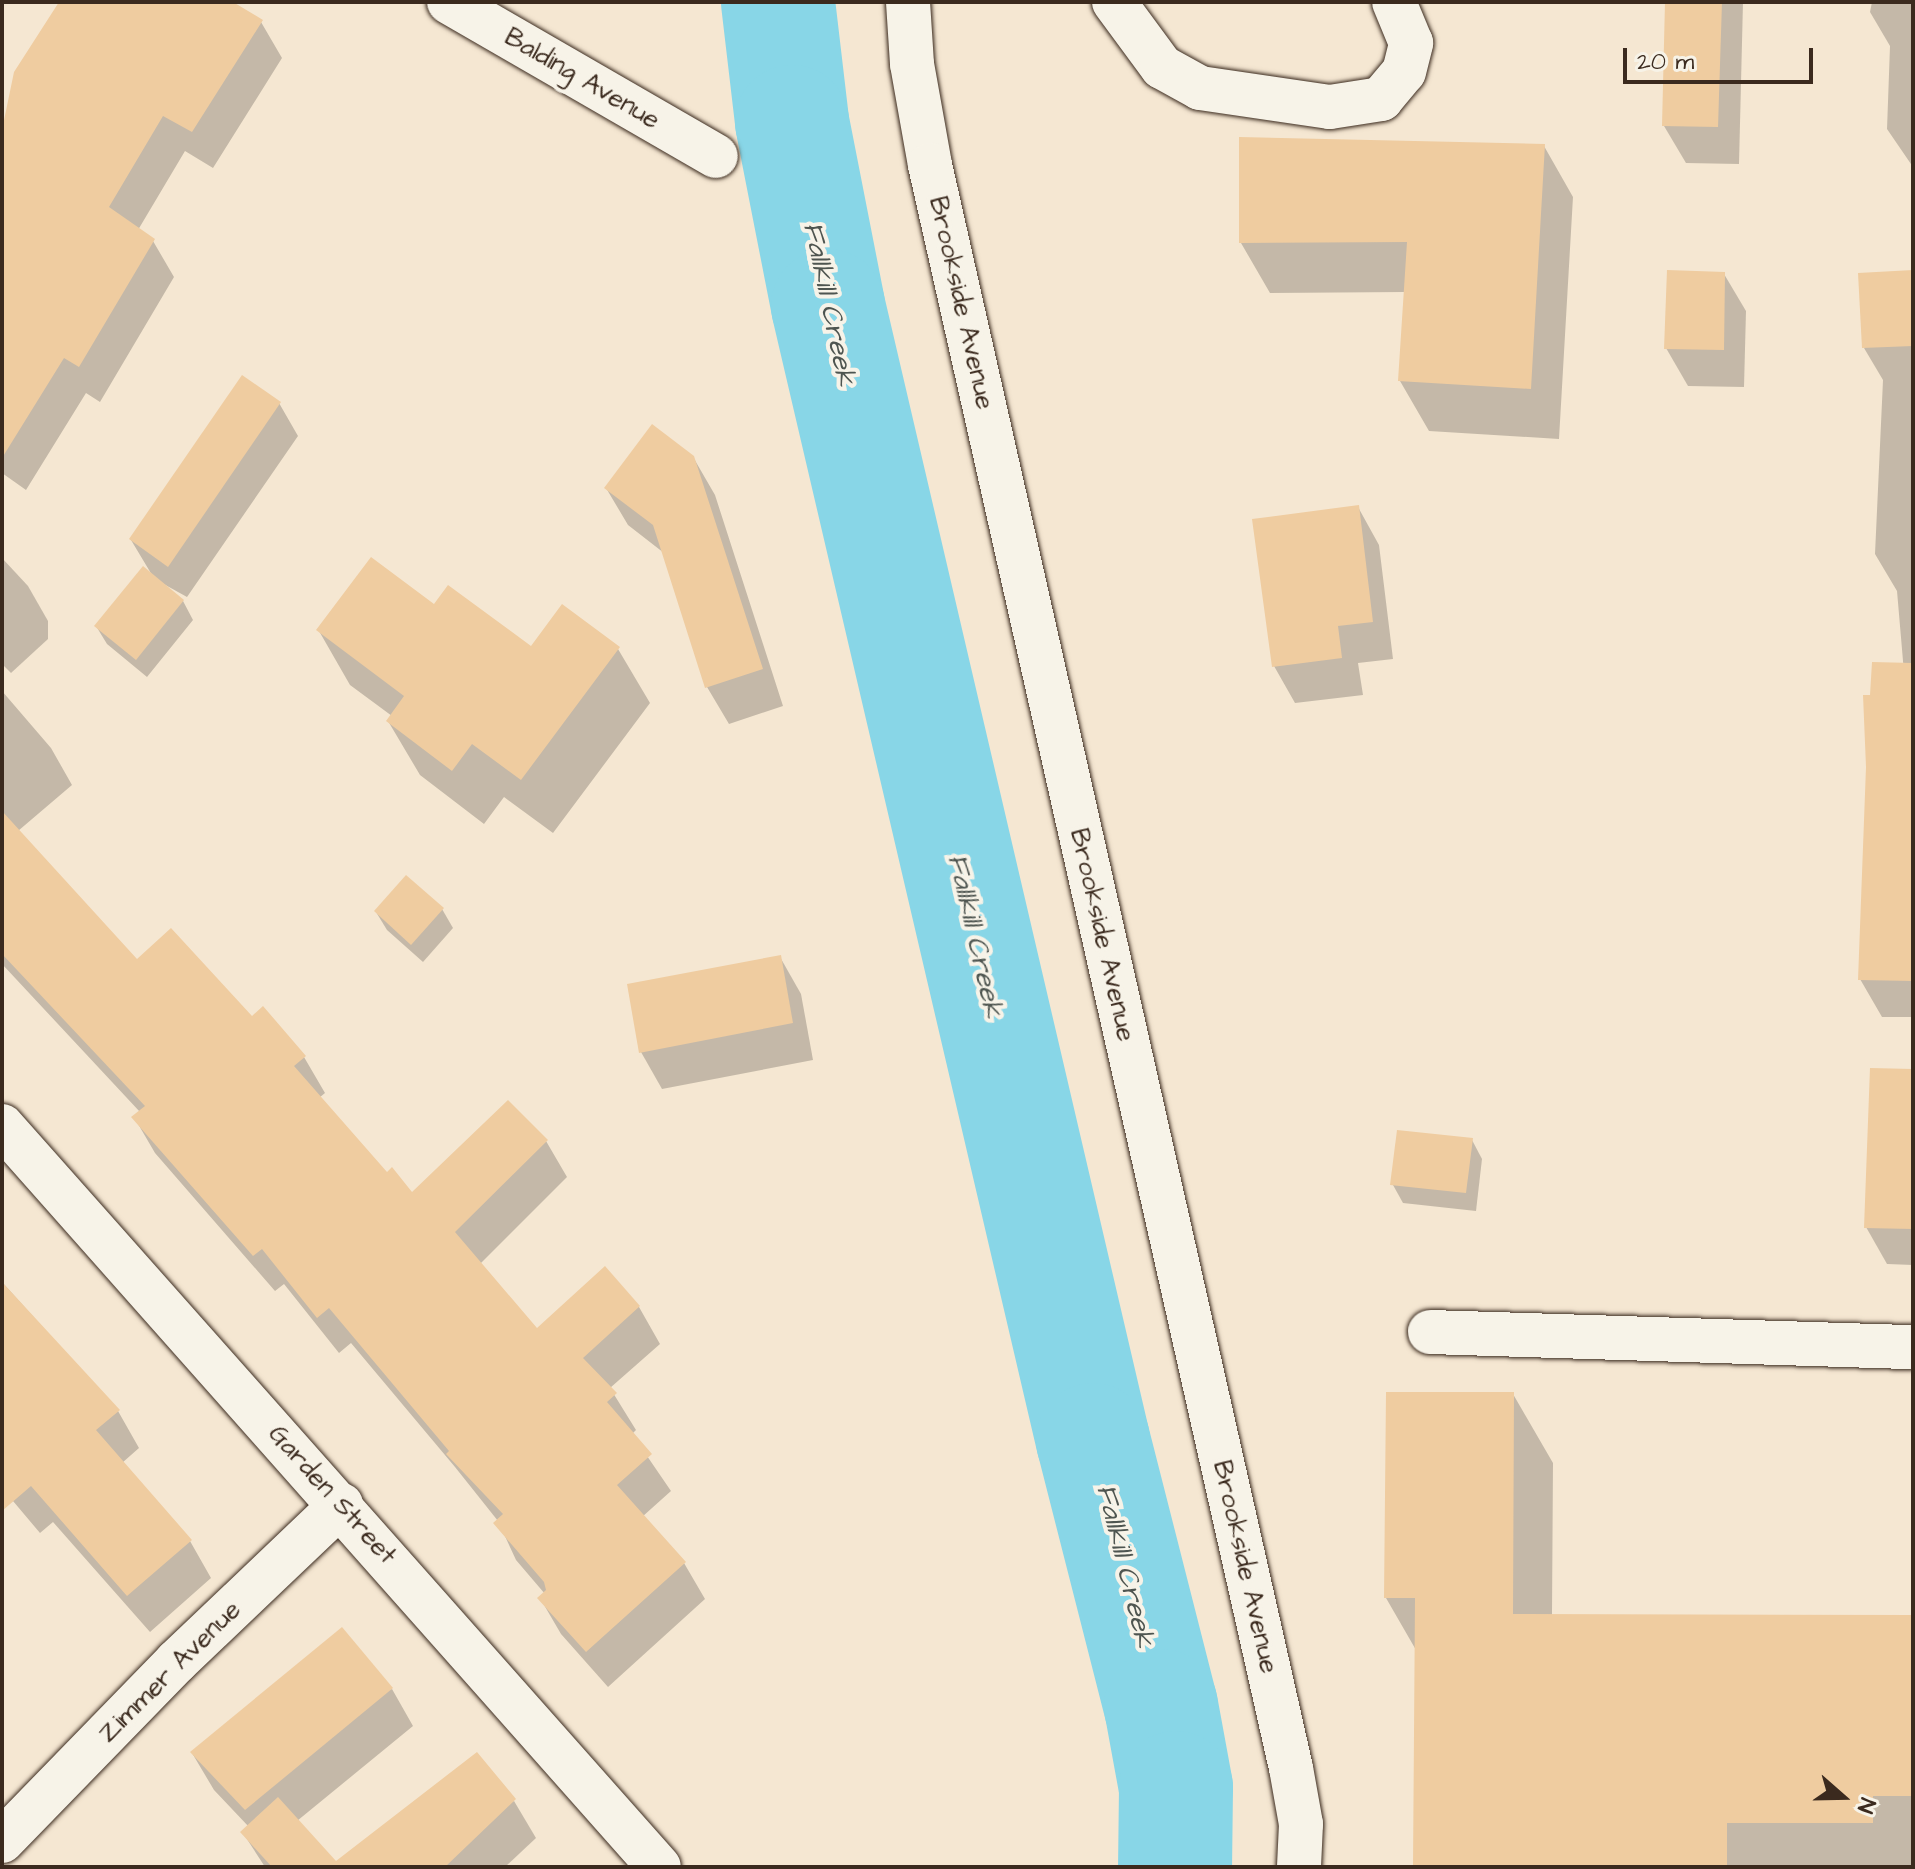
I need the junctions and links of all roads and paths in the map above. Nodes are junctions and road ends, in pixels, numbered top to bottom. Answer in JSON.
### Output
{"nodes":[{"id":1,"x":449,"y":2,"type":"edge"},
{"id":2,"x":908,"y":2,"type":"edge"},
{"id":3,"x":1114,"y":2,"type":"edge"},
{"id":4,"x":1394,"y":2,"type":"edge"},
{"id":5,"x":716,"y":156,"type":"dead end"},
{"id":6,"x":2,"y":1126,"type":"edge"},
{"id":7,"x":1430,"y":1332,"type":"dead end"},
{"id":8,"x":1913,"y":1347,"type":"edge"},
{"id":9,"x":341,"y":1505,"type":"junction"},
{"id":10,"x":2,"y":1841,"type":"edge"},
{"id":11,"x":659,"y":1867,"type":"edge"},
{"id":12,"x":1299,"y":1867,"type":"edge"}],
"edges":[{"from":1,"to":5,"type":"street","name":"Balding Avenue"},
{"from":2,"to":12,"type":"street","name":"Brookside Avenue"},
{"from":3,"to":4,"type":"street"},
{"from":6,"to":9,"type":"street","name":"Garden Street"},
{"from":7,"to":8,"type":"street"},
{"from":9,"to":10,"type":"street","name":"Zimmer Avenue"},
{"from":9,"to":11,"type":"street","name":"Garden Street"}]}
